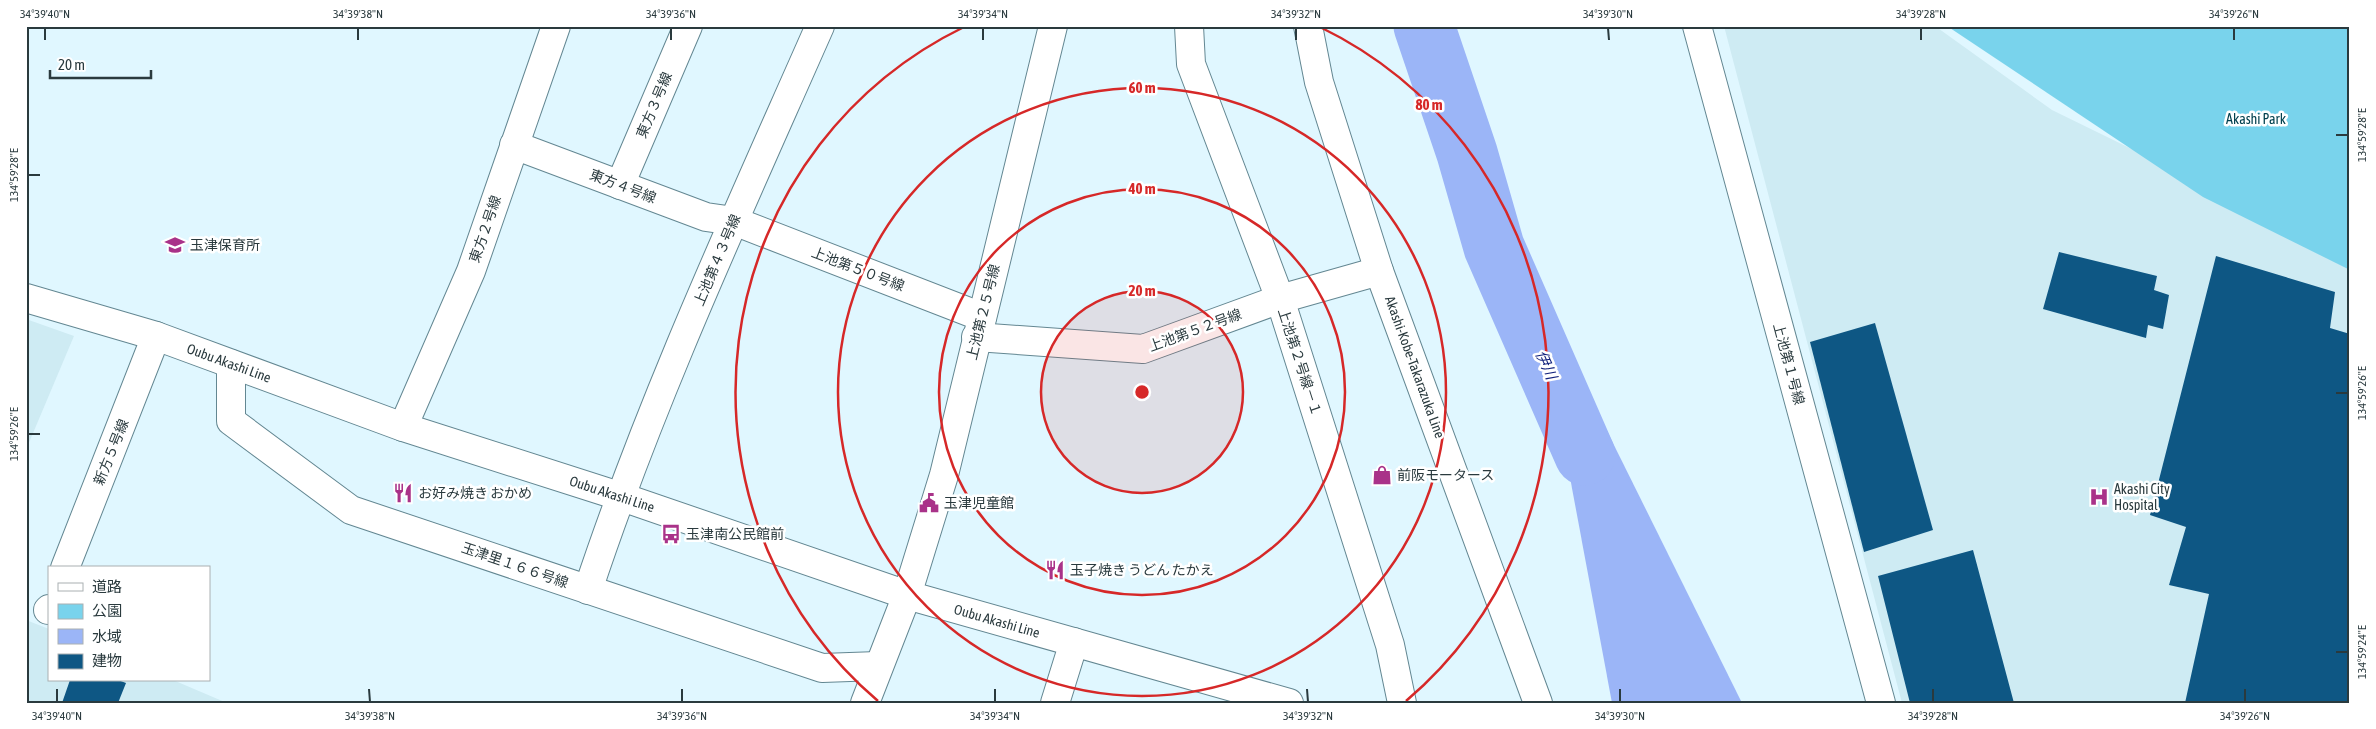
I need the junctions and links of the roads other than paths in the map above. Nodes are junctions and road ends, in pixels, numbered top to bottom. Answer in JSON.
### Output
{"nodes":[{"id":1,"x":556,"y":26,"type":"edge"},
{"id":2,"x":688,"y":26,"type":"edge"},
{"id":3,"x":820,"y":26,"type":"edge"},
{"id":4,"x":1053,"y":26,"type":"edge"},
{"id":5,"x":1189,"y":26,"type":"edge"},
{"id":6,"x":1308,"y":26,"type":"edge"},
{"id":7,"x":1697,"y":26,"type":"edge"},
{"id":8,"x":514,"y":145,"type":"junction"},
{"id":9,"x":620,"y":185,"type":"junction"},
{"id":10,"x":734,"y":221,"type":"junction"},
{"id":11,"x":1379,"y":271,"type":"junction"},
{"id":12,"x":26,"y":298,"type":"edge"},
{"id":13,"x":1280,"y":299,"type":"junction"},
{"id":14,"x":979,"y":327,"type":"junction"},
{"id":15,"x":156,"y":336,"type":"junction"},
{"id":16,"x":231,"y":364,"type":"junction"},
{"id":17,"x":403,"y":426,"type":"junction"},
{"id":18,"x":619,"y":496,"type":"junction"},
{"id":19,"x":66,"y":566,"type":"edge"},
{"id":20,"x":588,"y":590,"type":"junction"},
{"id":21,"x":907,"y":595,"type":"junction"},
{"id":22,"x":1074,"y":642,"type":"junction"},
{"id":23,"x":878,"y":666,"type":"junction"},
{"id":24,"x":1229,"y":695,"type":"edge"},
{"id":25,"x":865,"y":703,"type":"edge"},
{"id":26,"x":1055,"y":703,"type":"edge"},
{"id":27,"x":1289,"y":703,"type":"edge"},
{"id":28,"x":1402,"y":703,"type":"edge"},
{"id":29,"x":1538,"y":703,"type":"edge"},
{"id":30,"x":1881,"y":703,"type":"edge"}],
"edges":[{"from":1,"to":8,"type":"street","name":"東方２号線"},
{"from":2,"to":9,"type":"street","name":"東方３号線"},
{"from":3,"to":10,"type":"street","name":"上池第４３号線"},
{"from":4,"to":14,"type":"street","name":"上池第２５号線"},
{"from":5,"to":13,"type":"street","name":"上池第２号線－１"},
{"from":6,"to":11,"type":"street","name":"Akashi-Kobe-Takarazuka Line"},
{"from":7,"to":30,"type":"street","name":"上池第１号線"},
{"from":8,"to":9,"type":"street","name":"東方４号線"},
{"from":8,"to":17,"type":"street","name":"東方２号線"},
{"from":9,"to":10,"type":"street","name":"東方４号線"},
{"from":10,"to":14,"type":"street","name":"上池第５０号線"},
{"from":10,"to":18,"type":"street","name":"上池第４３号線"},
{"from":11,"to":13,"type":"street","name":"上池第５２号線"},
{"from":11,"to":29,"type":"street","name":"Akashi-Kobe-Takarazuka Line"},
{"from":12,"to":15,"type":"street","name":"Oubu Akashi Line"},
{"from":13,"to":14,"type":"street","name":"上池第５２号線"},
{"from":13,"to":28,"type":"street","name":"上池第２号線－１"},
{"from":14,"to":21,"type":"street","name":"上池第２５号線"},
{"from":15,"to":16,"type":"street","name":"Oubu Akashi Line"},
{"from":15,"to":19,"type":"street","name":"新方５号線"},
{"from":16,"to":17,"type":"street","name":"Oubu Akashi Line"},
{"from":16,"to":20,"type":"street","name":"玉津里１６６号線"},
{"from":17,"to":18,"type":"street","name":"Oubu Akashi Line"},
{"from":18,"to":20,"type":"street","name":"上池第４３号線"},
{"from":18,"to":21,"type":"street","name":"Oubu Akashi Line"},
{"from":20,"to":23,"type":"street","name":"玉津里１６６号線"},
{"from":21,"to":22,"type":"street","name":"Oubu Akashi Line"},
{"from":21,"to":23,"type":"street","name":"上池第２５号線"},
{"from":22,"to":24,"type":"street","name":"Oubu Akashi Line"},
{"from":22,"to":26,"type":"street"},
{"from":23,"to":25,"type":"street","name":"上池第２５号線"},
{"from":24,"to":27,"type":"street","name":"Oubu Akashi Line"}]}
